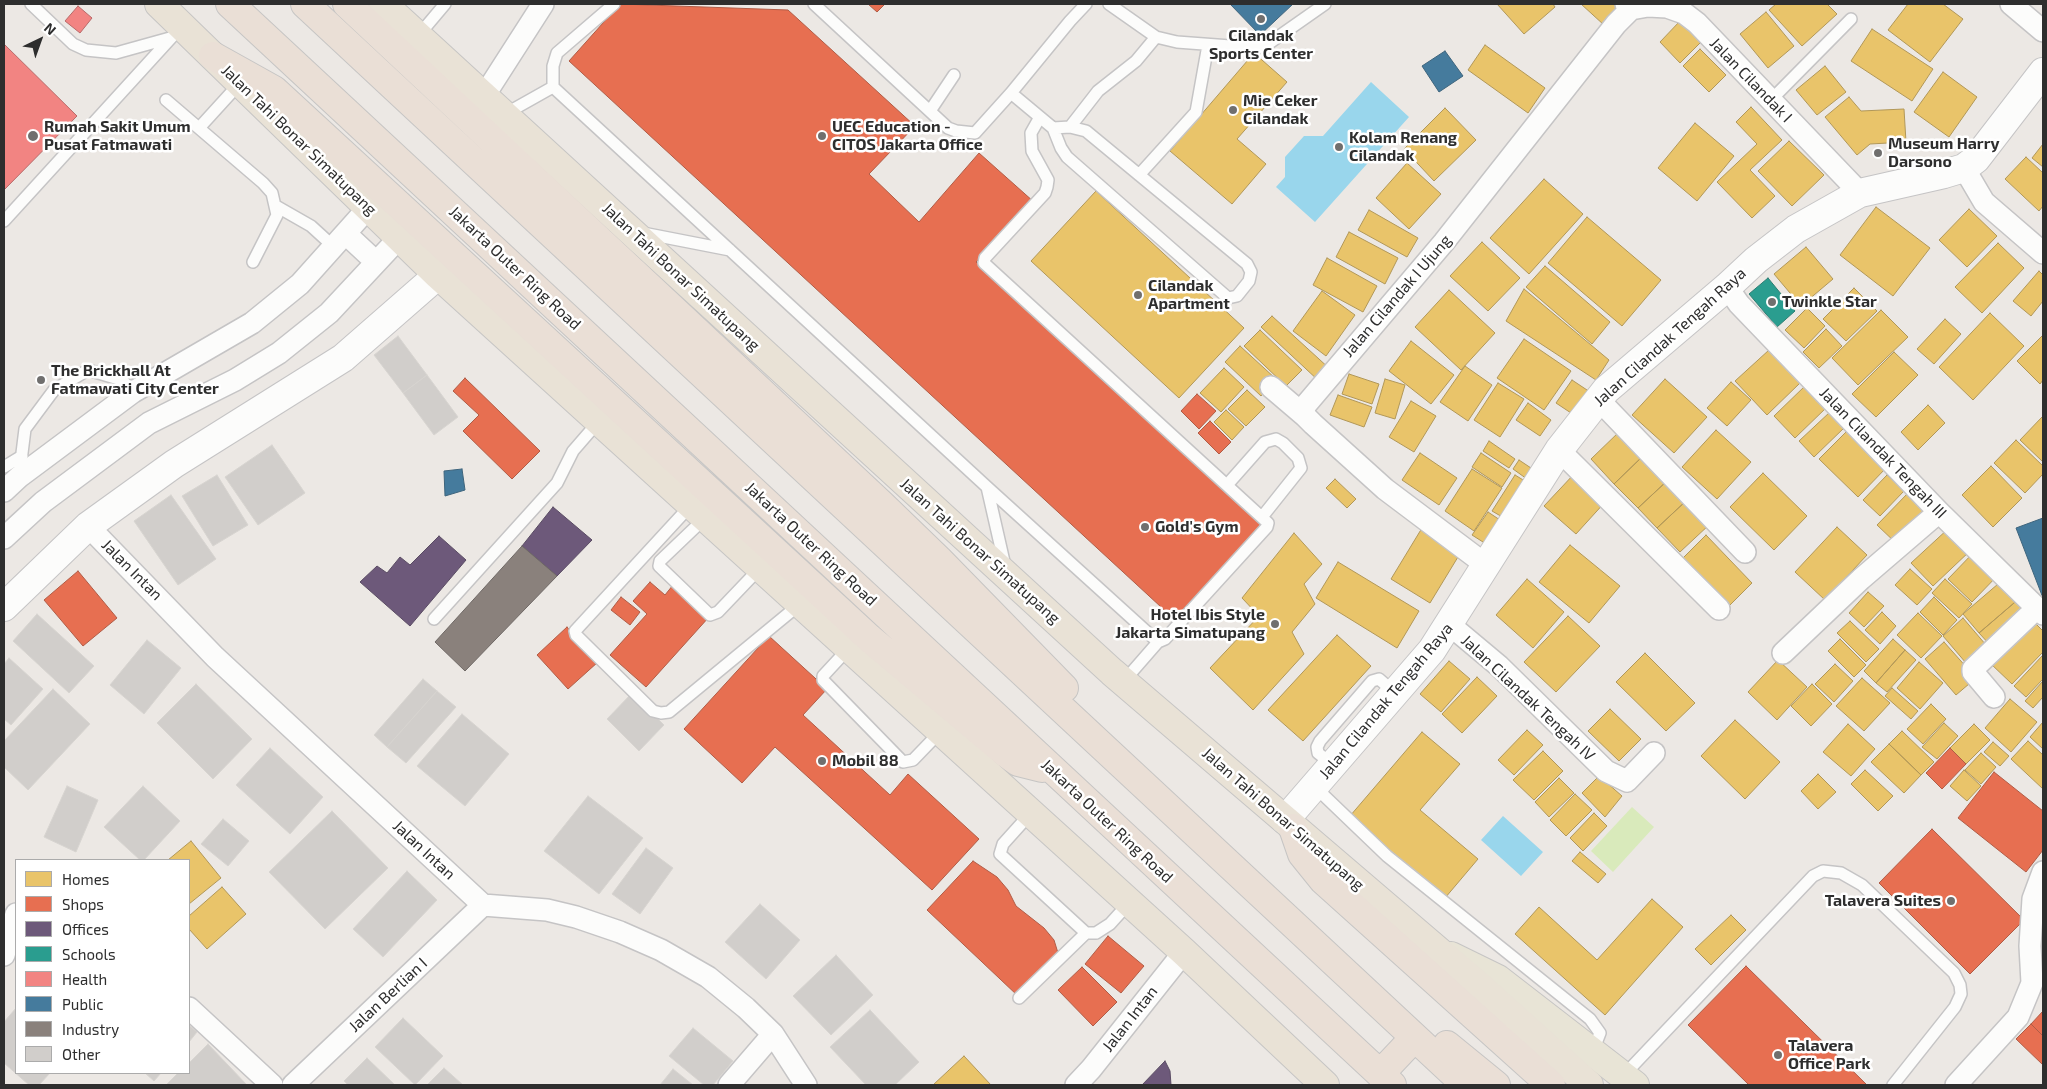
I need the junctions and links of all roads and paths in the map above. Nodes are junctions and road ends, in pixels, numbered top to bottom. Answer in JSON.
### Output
{"nodes":[{"id":1,"x":31,"y":4,"type":"edge"},
{"id":2,"x":159,"y":4,"type":"edge"},
{"id":3,"x":230,"y":4,"type":"edge"},
{"id":4,"x":305,"y":4,"type":"edge"},
{"id":5,"x":347,"y":4,"type":"edge"},
{"id":6,"x":383,"y":4,"type":"edge"},
{"id":7,"x":445,"y":4,"type":"edge"},
{"id":8,"x":543,"y":4,"type":"edge"},
{"id":9,"x":614,"y":4,"type":"edge"},
{"id":10,"x":814,"y":4,"type":"edge"},
{"id":11,"x":1086,"y":4,"type":"edge"},
{"id":12,"x":1109,"y":4,"type":"edge"},
{"id":13,"x":1325,"y":4,"type":"edge"},
{"id":14,"x":2011,"y":4,"type":"edge"},
{"id":15,"x":1628,"y":6,"type":"edge"},
{"id":16,"x":1852,"y":19,"type":"dead end"},
{"id":17,"x":2043,"y":31,"type":"edge"},
{"id":18,"x":176,"y":32,"type":"junction"},
{"id":19,"x":418,"y":36,"type":"junction"},
{"id":20,"x":1156,"y":37,"type":"junction"},
{"id":21,"x":1208,"y":44,"type":"junction"},
{"id":22,"x":213,"y":56,"type":"junction"},
{"id":23,"x":2043,"y":72,"type":"edge"},
{"id":24,"x":954,"y":76,"type":"dead end"},
{"id":25,"x":240,"y":83,"type":"junction"},
{"id":26,"x":553,"y":87,"type":"junction"},
{"id":27,"x":1011,"y":93,"type":"junction"},
{"id":28,"x":484,"y":96,"type":"junction"},
{"id":29,"x":166,"y":100,"type":"dead end"},
{"id":30,"x":1771,"y":100,"type":"junction"},
{"id":31,"x":930,"y":111,"type":"junction"},
{"id":32,"x":504,"y":114,"type":"junction"},
{"id":33,"x":1040,"y":117,"type":"junction"},
{"id":34,"x":1070,"y":127,"type":"junction"},
{"id":35,"x":199,"y":128,"type":"junction"},
{"id":36,"x":1053,"y":128,"type":"junction"},
{"id":37,"x":1964,"y":168,"type":"junction"},
{"id":38,"x":1139,"y":175,"type":"junction"},
{"id":39,"x":1860,"y":193,"type":"junction"},
{"id":40,"x":276,"y":206,"type":"junction"},
{"id":41,"x":368,"y":208,"type":"junction"},
{"id":42,"x":4,"y":221,"type":"edge"},
{"id":43,"x":631,"y":231,"type":"junction"},
{"id":44,"x":399,"y":238,"type":"junction"},
{"id":45,"x":340,"y":240,"type":"junction"},
{"id":46,"x":732,"y":251,"type":"junction"},
{"id":47,"x":2043,"y":253,"type":"edge"},
{"id":48,"x":253,"y":262,"type":"dead end"},
{"id":49,"x":376,"y":262,"type":"junction"},
{"id":50,"x":438,"y":275,"type":"junction"},
{"id":51,"x":1727,"y":287,"type":"junction"},
{"id":52,"x":1271,"y":387,"type":"dead end"},
{"id":53,"x":133,"y":392,"type":"junction"},
{"id":54,"x":1598,"y":399,"type":"junction"},
{"id":55,"x":1305,"y":416,"type":"junction"},
{"id":56,"x":599,"y":421,"type":"junction"},
{"id":57,"x":1559,"y":450,"type":"junction"},
{"id":58,"x":12,"y":473,"type":"edge"},
{"id":59,"x":1227,"y":485,"type":"junction"},
{"id":60,"x":986,"y":487,"type":"junction"},
{"id":61,"x":698,"y":512,"type":"junction"},
{"id":62,"x":1939,"y":512,"type":"junction"},
{"id":63,"x":1262,"y":518,"type":"junction"},
{"id":64,"x":88,"y":526,"type":"junction"},
{"id":65,"x":4,"y":538,"type":"edge"},
{"id":66,"x":1745,"y":552,"type":"dead end"},
{"id":67,"x":1479,"y":559,"type":"junction"},
{"id":68,"x":760,"y":568,"type":"junction"},
{"id":69,"x":1008,"y":577,"type":"junction"},
{"id":70,"x":800,"y":604,"type":"junction"},
{"id":71,"x":4,"y":607,"type":"edge"},
{"id":72,"x":1719,"y":609,"type":"dead end"},
{"id":73,"x":2040,"y":611,"type":"edge"},
{"id":74,"x":434,"y":618,"type":"dead end"},
{"id":75,"x":1450,"y":625,"type":"junction"},
{"id":76,"x":1160,"y":642,"type":"junction"},
{"id":77,"x":848,"y":649,"type":"junction"},
{"id":78,"x":1784,"y":654,"type":"dead end"},
{"id":79,"x":1125,"y":682,"type":"junction"},
{"id":80,"x":1994,"y":698,"type":"dead end"},
{"id":81,"x":940,"y":732,"type":"junction"},
{"id":82,"x":1654,"y":753,"type":"dead end"},
{"id":83,"x":1050,"y":769,"type":"junction"},
{"id":84,"x":1314,"y":786,"type":"junction"},
{"id":85,"x":1030,"y":814,"type":"junction"},
{"id":86,"x":1289,"y":824,"type":"junction"},
{"id":87,"x":2043,"y":872,"type":"edge"},
{"id":88,"x":1129,"y":903,"type":"junction"},
{"id":89,"x":1271,"y":904,"type":"junction"},
{"id":90,"x":483,"y":905,"type":"junction"},
{"id":91,"x":15,"y":917,"type":"edge"},
{"id":92,"x":1086,"y":933,"type":"junction"},
{"id":93,"x":1433,"y":948,"type":"junction"},
{"id":94,"x":1184,"y":952,"type":"junction"},
{"id":95,"x":4,"y":955,"type":"edge"},
{"id":96,"x":1020,"y":998,"type":"dead end"},
{"id":97,"x":1372,"y":998,"type":"junction"},
{"id":98,"x":190,"y":1009,"type":"edge"},
{"id":99,"x":773,"y":1034,"type":"junction"},
{"id":100,"x":1414,"y":1038,"type":"junction"},
{"id":101,"x":1593,"y":1051,"type":"junction"},
{"id":102,"x":1386,"y":1080,"type":"edge"},
{"id":103,"x":1629,"y":1080,"type":"edge"},
{"id":104,"x":272,"y":1085,"type":"edge"},
{"id":105,"x":293,"y":1085,"type":"edge"},
{"id":106,"x":729,"y":1085,"type":"edge"},
{"id":107,"x":806,"y":1085,"type":"edge"},
{"id":108,"x":1076,"y":1085,"type":"edge"},
{"id":109,"x":1325,"y":1085,"type":"edge"},
{"id":110,"x":1466,"y":1085,"type":"edge"},
{"id":111,"x":1496,"y":1085,"type":"edge"},
{"id":112,"x":1550,"y":1085,"type":"edge"},
{"id":113,"x":1588,"y":1085,"type":"edge"},
{"id":114,"x":1893,"y":1085,"type":"edge"},
{"id":115,"x":1956,"y":1085,"type":"edge"}],
"edges":[{"from":1,"to":18,"type":"lane"},
{"from":2,"to":18,"type":"highway","name":"Jalan Tahi Bonar Simatupang"},
{"from":3,"to":83,"type":"highway","name":"Jakarta Outer Ring Road"},
{"from":4,"to":89,"type":"highway"},
{"from":5,"to":89,"type":"highway"},
{"from":6,"to":19,"type":"highway","name":"Jalan Tahi Bonar Simatupang"},
{"from":7,"to":19,"type":"lane"},
{"from":8,"to":28,"type":"street"},
{"from":9,"to":26,"type":"lane"},
{"from":10,"to":31,"type":"lane"},
{"from":11,"to":27,"type":"lane"},
{"from":12,"to":20,"type":"lane"},
{"from":13,"to":21,"type":"lane"},
{"from":14,"to":17,"type":"street"},
{"from":15,"to":30,"type":"street","name":"Jalan Cilandak I"},
{"from":15,"to":55,"type":"street","name":"Jalan Cilandak I Ujung"},
{"from":16,"to":30,"type":"lane"},
{"from":18,"to":22,"type":"highway","name":"Jalan Tahi Bonar Simatupang"},
{"from":18,"to":42,"type":"lane"},
{"from":19,"to":28,"type":"highway","name":"Jalan Tahi Bonar Simatupang"},
{"from":20,"to":21,"type":"lane"},
{"from":20,"to":34,"type":"lane"},
{"from":21,"to":38,"type":"lane"},
{"from":22,"to":25,"type":"highway","name":"Jalan Tahi Bonar Simatupang"},
{"from":22,"to":83,"type":"highway"},
{"from":23,"to":37,"type":"street","name":"Jalan Cilandak Tengah Raya"},
{"from":24,"to":31,"type":"lane"},
{"from":25,"to":35,"type":"lane"},
{"from":25,"to":41,"type":"highway","name":"Jalan Tahi Bonar Simatupang"},
{"from":26,"to":32,"type":"lane"},
{"from":26,"to":46,"type":"lane"},
{"from":27,"to":31,"type":"lane"},
{"from":27,"to":33,"type":"lane"},
{"from":28,"to":32,"type":"highway","name":"Jalan Tahi Bonar Simatupang"},
{"from":29,"to":35,"type":"lane"},
{"from":30,"to":39,"type":"street","name":"Jalan Cilandak I"},
{"from":32,"to":43,"type":"highway","name":"Jalan Tahi Bonar Simatupang"},
{"from":33,"to":36,"type":"lane"},
{"from":33,"to":59,"type":"lane"},
{"from":34,"to":36,"type":"lane"},
{"from":34,"to":38,"type":"lane"},
{"from":35,"to":40,"type":"lane"},
{"from":36,"to":38,"type":"lane"},
{"from":37,"to":39,"type":"street","name":"Jalan Cilandak Tengah Raya"},
{"from":37,"to":47,"type":"street"},
{"from":39,"to":51,"type":"street","name":"Jalan Cilandak Tengah Raya"},
{"from":40,"to":45,"type":"lane"},
{"from":40,"to":48,"type":"lane"},
{"from":41,"to":44,"type":"highway","name":"Jalan Tahi Bonar Simatupang"},
{"from":41,"to":45,"type":"street"},
{"from":43,"to":46,"type":"lane"},
{"from":43,"to":69,"type":"highway","name":"Jalan Tahi Bonar Simatupang"},
{"from":44,"to":49,"type":"street"},
{"from":44,"to":50,"type":"highway","name":"Jalan Tahi Bonar Simatupang"},
{"from":45,"to":49,"type":"street"},
{"from":45,"to":53,"type":"street"},
{"from":46,"to":60,"type":"lane"},
{"from":49,"to":65,"type":"street"},
{"from":50,"to":56,"type":"highway","name":"Jalan Tahi Bonar Simatupang"},
{"from":50,"to":64,"type":"street","name":"Jalan Intan"},
{"from":51,"to":54,"type":"street","name":"Jalan Cilandak Tengah Raya"},
{"from":51,"to":62,"type":"street","name":"Jalan Cilandak Tengah III"},
{"from":52,"to":55,"type":"street"},
{"from":53,"to":58,"type":"street"},
{"from":53,"to":58,"type":"lane"},
{"from":54,"to":57,"type":"street","name":"Jalan Cilandak Tengah Raya"},
{"from":54,"to":66,"type":"street"},
{"from":55,"to":67,"type":"street"},
{"from":56,"to":61,"type":"highway","name":"Jalan Tahi Bonar Simatupang"},
{"from":56,"to":74,"type":"lane"},
{"from":57,"to":67,"type":"street","name":"Jalan Cilandak Tengah Raya"},
{"from":57,"to":72,"type":"street"},
{"from":59,"to":63,"type":"lane"},
{"from":59,"to":63,"type":"lane"},
{"from":60,"to":69,"type":"lane"},
{"from":60,"to":76,"type":"lane"},
{"from":61,"to":68,"type":"highway","name":"Jalan Tahi Bonar Simatupang"},
{"from":61,"to":68,"type":"lane"},
{"from":61,"to":70,"type":"lane"},
{"from":62,"to":73,"type":"street","name":"Jalan Cilandak Tengah III"},
{"from":62,"to":78,"type":"street"},
{"from":63,"to":76,"type":"lane"},
{"from":64,"to":71,"type":"street","name":"Jalan Intan"},
{"from":64,"to":90,"type":"street","name":"Jalan Intan"},
{"from":67,"to":75,"type":"street","name":"Jalan Cilandak Tengah Raya"},
{"from":68,"to":70,"type":"highway","name":"Jalan Tahi Bonar Simatupang"},
{"from":69,"to":79,"type":"highway","name":"Jalan Tahi Bonar Simatupang"},
{"from":70,"to":77,"type":"highway","name":"Jalan Tahi Bonar Simatupang"},
{"from":73,"to":80,"type":"street"},
{"from":75,"to":82,"type":"street","name":"Jalan Cilandak Tengah IV"},
{"from":75,"to":84,"type":"street","name":"Jalan Cilandak Tengah Raya"},
{"from":76,"to":79,"type":"lane"},
{"from":77,"to":81,"type":"highway","name":"Jalan Tahi Bonar Simatupang"},
{"from":77,"to":81,"type":"lane"},
{"from":79,"to":86,"type":"highway","name":"Jalan Tahi Bonar Simatupang"},
{"from":81,"to":85,"type":"highway","name":"Jalan Tahi Bonar Simatupang"},
{"from":83,"to":102,"type":"highway","name":"Jakarta Outer Ring Road"},
{"from":84,"to":86,"type":"street","name":"Jalan Cilandak Tengah Raya"},
{"from":84,"to":101,"type":"lane"},
{"from":85,"to":88,"type":"highway","name":"Jalan Tahi Bonar Simatupang"},
{"from":85,"to":92,"type":"lane"},
{"from":86,"to":93,"type":"highway","name":"Jalan Tahi Bonar Simatupang"},
{"from":86,"to":112,"type":"highway"},
{"from":87,"to":115,"type":"street"},
{"from":88,"to":92,"type":"lane"},
{"from":88,"to":94,"type":"highway","name":"Jalan Tahi Bonar Simatupang"},
{"from":89,"to":97,"type":"highway"},
{"from":90,"to":99,"type":"street"},
{"from":90,"to":105,"type":"street","name":"Jalan Berlian I"},
{"from":91,"to":95,"type":"street"},
{"from":92,"to":96,"type":"lane"},
{"from":93,"to":101,"type":"main road"},
{"from":93,"to":113,"type":"highway","name":"Jalan Tahi Bonar Simatupang"},
{"from":94,"to":108,"type":"street","name":"Jalan Intan"},
{"from":94,"to":109,"type":"highway","name":"Jalan Tahi Bonar Simatupang"},
{"from":97,"to":100,"type":"highway"},
{"from":97,"to":111,"type":"highway"},
{"from":98,"to":104,"type":"street"},
{"from":99,"to":106,"type":"street"},
{"from":99,"to":107,"type":"street"},
{"from":100,"to":102,"type":"highway"},
{"from":100,"to":110,"type":"highway"},
{"from":101,"to":103,"type":"main road"},
{"from":103,"to":114,"type":"lane"}]}
